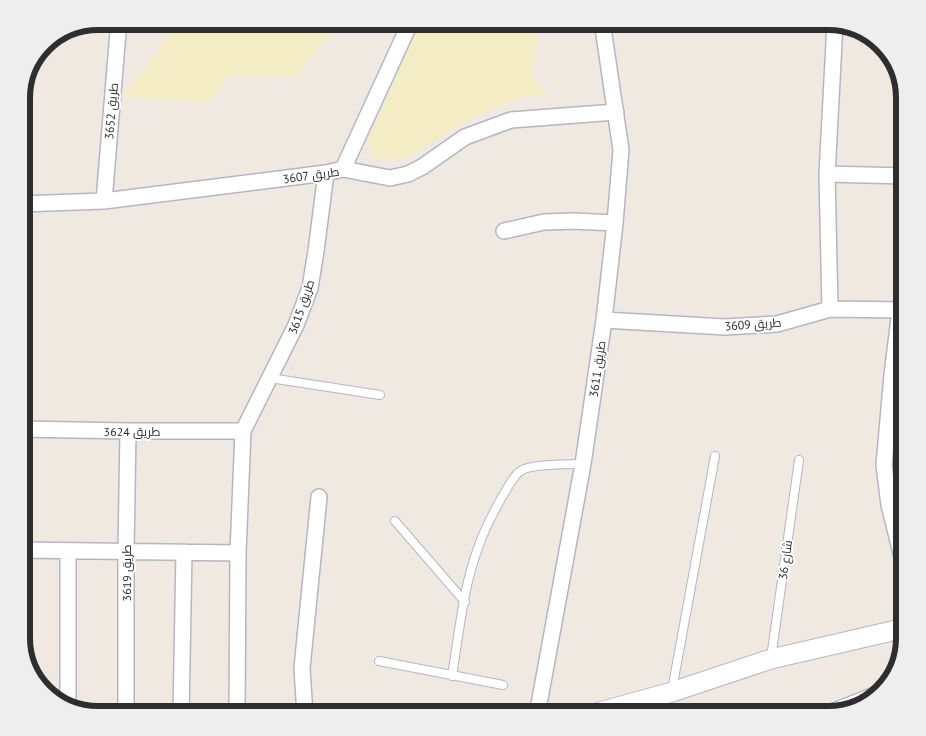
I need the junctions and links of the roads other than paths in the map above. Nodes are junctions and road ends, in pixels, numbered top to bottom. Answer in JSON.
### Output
{"nodes":[{"id":1,"x":118,"y":30,"type":"edge"},
{"id":2,"x":407,"y":30,"type":"edge"},
{"id":3,"x":603,"y":30,"type":"edge"},
{"id":4,"x":835,"y":30,"type":"edge"},
{"id":5,"x":616,"y":112,"type":"junction"},
{"id":6,"x":343,"y":169,"type":"junction"},
{"id":7,"x":326,"y":173,"type":"junction"},
{"id":8,"x":827,"y":174,"type":"junction"},
{"id":9,"x":896,"y":176,"type":"edge"},
{"id":10,"x":104,"y":201,"type":"junction"},
{"id":11,"x":30,"y":204,"type":"edge"},
{"id":12,"x":615,"y":223,"type":"junction"},
{"id":13,"x":504,"y":231,"type":"dead end"},
{"id":14,"x":830,"y":309,"type":"junction"},
{"id":15,"x":896,"y":310,"type":"edge"},
{"id":16,"x":604,"y":320,"type":"junction"},
{"id":17,"x":896,"y":349,"type":"edge"},
{"id":18,"x":270,"y":378,"type":"junction"},
{"id":19,"x":380,"y":394,"type":"dead end"},
{"id":20,"x":30,"y":429,"type":"edge"},
{"id":21,"x":128,"y":431,"type":"junction"},
{"id":22,"x":243,"y":431,"type":"junction"},
{"id":23,"x":715,"y":456,"type":"dead end"},
{"id":24,"x":799,"y":460,"type":"dead end"},
{"id":25,"x":583,"y":464,"type":"junction"},
{"id":26,"x":319,"y":497,"type":"dead end"},
{"id":27,"x":395,"y":520,"type":"dead end"},
{"id":28,"x":896,"y":533,"type":"edge"},
{"id":29,"x":30,"y":550,"type":"edge"},
{"id":30,"x":68,"y":551,"type":"junction"},
{"id":31,"x":126,"y":552,"type":"junction"},
{"id":32,"x":184,"y":552,"type":"junction"},
{"id":33,"x":238,"y":553,"type":"junction"},
{"id":34,"x":465,"y":602,"type":"junction"},
{"id":35,"x":896,"y":635,"type":"edge"},
{"id":36,"x":771,"y":660,"type":"junction"},
{"id":37,"x":380,"y":661,"type":"dead end"},
{"id":38,"x":452,"y":676,"type":"junction"},
{"id":39,"x":503,"y":685,"type":"dead end"},
{"id":40,"x":672,"y":692,"type":"junction"},
{"id":41,"x":68,"y":699,"type":"edge"},
{"id":42,"x":126,"y":706,"type":"edge"},
{"id":43,"x":181,"y":706,"type":"edge"},
{"id":44,"x":237,"y":706,"type":"edge"},
{"id":45,"x":304,"y":706,"type":"edge"},
{"id":46,"x":539,"y":706,"type":"edge"},
{"id":47,"x":621,"y":706,"type":"edge"}],
"edges":[{"from":1,"to":10,"type":"street","name":"طريق 3652"},
{"from":2,"to":6,"type":"street"},
{"from":3,"to":5,"type":"street","name":"طريق 3611"},
{"from":4,"to":8,"type":"street"},
{"from":5,"to":6,"type":"street","name":"طريق 3607"},
{"from":5,"to":12,"type":"street","name":"طريق 3611"},
{"from":6,"to":7,"type":"street","name":"طريق 3607"},
{"from":7,"to":10,"type":"street","name":"طريق 3607"},
{"from":7,"to":18,"type":"street","name":"طريق 3615"},
{"from":8,"to":9,"type":"street"},
{"from":8,"to":14,"type":"street"},
{"from":10,"to":11,"type":"street","name":"طريق 3607"},
{"from":12,"to":13,"type":"street"},
{"from":12,"to":16,"type":"street","name":"طريق 3611"},
{"from":14,"to":15,"type":"street","name":"طريق 3609"},
{"from":14,"to":16,"type":"street","name":"طريق 3609"},
{"from":16,"to":25,"type":"street","name":"طريق 3611"},
{"from":17,"to":28,"type":"street","name":"طريق 3609"},
{"from":18,"to":19,"type":"lane"},
{"from":18,"to":22,"type":"street","name":"طريق 3615"},
{"from":20,"to":21,"type":"street","name":"طريق 3624"},
{"from":21,"to":22,"type":"street","name":"طريق 3624"},
{"from":21,"to":31,"type":"street","name":"طريق 3619"},
{"from":22,"to":33,"type":"street"},
{"from":23,"to":40,"type":"lane"},
{"from":24,"to":36,"type":"lane","name":"شارع 36"},
{"from":25,"to":34,"type":"lane"},
{"from":25,"to":46,"type":"street","name":"طريق 3611"},
{"from":26,"to":45,"type":"street"},
{"from":27,"to":34,"type":"lane"},
{"from":29,"to":30,"type":"street"},
{"from":30,"to":31,"type":"street"},
{"from":30,"to":41,"type":"street"},
{"from":31,"to":32,"type":"street"},
{"from":31,"to":42,"type":"street","name":"طريق 3619"},
{"from":32,"to":33,"type":"street"},
{"from":32,"to":43,"type":"street"},
{"from":33,"to":44,"type":"street"},
{"from":34,"to":38,"type":"lane"},
{"from":35,"to":36,"type":"street"},
{"from":36,"to":40,"type":"street"},
{"from":37,"to":38,"type":"lane"},
{"from":38,"to":39,"type":"lane"},
{"from":40,"to":47,"type":"street"}]}
